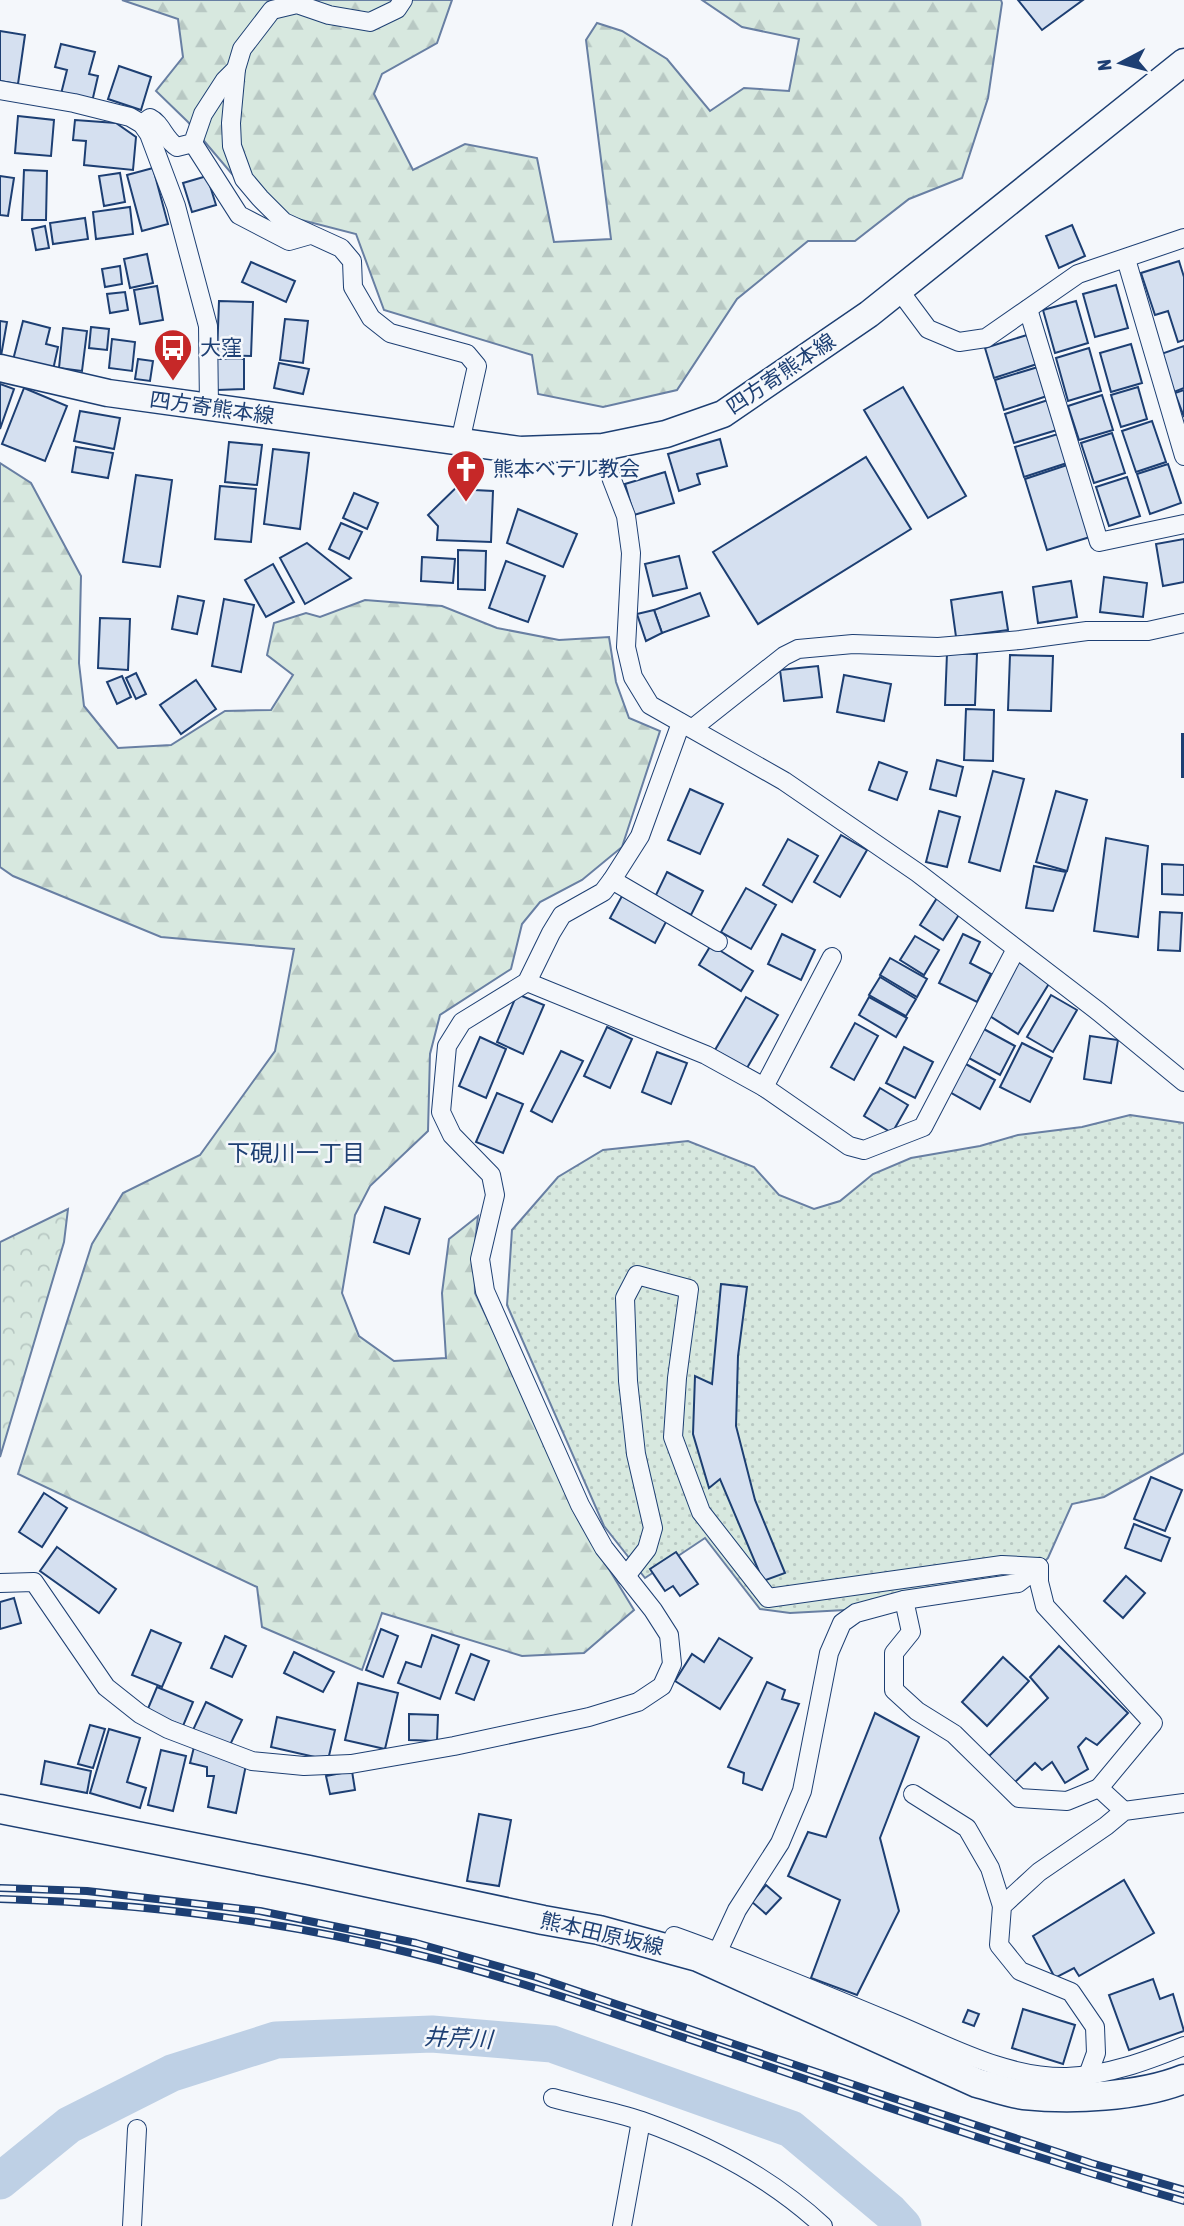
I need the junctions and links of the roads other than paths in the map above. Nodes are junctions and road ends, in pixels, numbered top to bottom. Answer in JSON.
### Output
{"nodes":[{"id":1,"x":403,"y":0,"type":"edge"},
{"id":2,"x":1184,"y":62,"type":"edge"},
{"id":3,"x":236,"y":69,"type":"junction"},
{"id":4,"x":0,"y":90,"type":"edge"},
{"id":5,"x":142,"y":124,"type":"junction"},
{"id":6,"x":193,"y":143,"type":"junction"},
{"id":7,"x":310,"y":235,"type":"junction"},
{"id":8,"x":1184,"y":238,"type":"edge"},
{"id":9,"x":1126,"y":259,"type":"junction"},
{"id":10,"x":899,"y":290,"type":"junction"},
{"id":11,"x":1028,"y":309,"type":"junction"},
{"id":12,"x":0,"y":368,"type":"edge"},
{"id":13,"x":209,"y":407,"type":"junction"},
{"id":14,"x":460,"y":442,"type":"junction"},
{"id":15,"x":603,"y":447,"type":"junction"},
{"id":16,"x":1184,"y":456,"type":"edge"},
{"id":17,"x":1184,"y":524,"type":"edge"},
{"id":18,"x":1184,"y":623,"type":"edge"},
{"id":19,"x":687,"y":726,"type":"junction"},
{"id":20,"x":612,"y":880,"type":"junction"},
{"id":21,"x":718,"y":942,"type":"dead end"},
{"id":22,"x":1016,"y":949,"type":"junction"},
{"id":23,"x":832,"y":957,"type":"dead end"},
{"id":24,"x":527,"y":982,"type":"junction"},
{"id":25,"x":1184,"y":1082,"type":"edge"},
{"id":26,"x":764,"y":1087,"type":"junction"},
{"id":27,"x":1039,"y":1567,"type":"junction"},
{"id":28,"x":626,"y":1576,"type":"junction"},
{"id":29,"x":0,"y":1583,"type":"edge"},
{"id":30,"x":904,"y":1600,"type":"junction"},
{"id":31,"x":1099,"y":1788,"type":"junction"},
{"id":32,"x":913,"y":1794,"type":"dead end"},
{"id":33,"x":1184,"y":1803,"type":"edge"},
{"id":34,"x":0,"y":1809,"type":"edge"},
{"id":35,"x":1124,"y":1811,"type":"junction"},
{"id":36,"x":1002,"y":1906,"type":"junction"},
{"id":37,"x":674,"y":1936,"type":"dead end"},
{"id":38,"x":718,"y":1951,"type":"junction"},
{"id":39,"x":1184,"y":2046,"type":"edge"},
{"id":40,"x":1088,"y":2075,"type":"junction"},
{"id":41,"x":1184,"y":2079,"type":"edge"},
{"id":42,"x":553,"y":2098,"type":"dead end"},
{"id":43,"x":641,"y":2121,"type":"junction"},
{"id":44,"x":137,"y":2129,"type":"dead end"},
{"id":45,"x":132,"y":2226,"type":"edge"},
{"id":46,"x":622,"y":2226,"type":"edge"},
{"id":47,"x":823,"y":2226,"type":"edge"}],
"edges":[{"from":1,"to":3,"type":"street"},
{"from":2,"to":10,"type":"main road","name":"四方寄熊本線"},
{"from":3,"to":6,"type":"street"},
{"from":3,"to":7,"type":"street"},
{"from":4,"to":5,"type":"street"},
{"from":5,"to":6,"type":"street"},
{"from":5,"to":13,"type":"street"},
{"from":6,"to":7,"type":"street"},
{"from":7,"to":14,"type":"street"},
{"from":8,"to":9,"type":"street"},
{"from":9,"to":11,"type":"street"},
{"from":9,"to":16,"type":"street"},
{"from":10,"to":11,"type":"street"},
{"from":10,"to":15,"type":"main road","name":"四方寄熊本線"},
{"from":11,"to":17,"type":"street"},
{"from":12,"to":13,"type":"main road","name":"四方寄熊本線"},
{"from":13,"to":14,"type":"main road","name":"四方寄熊本線"},
{"from":14,"to":15,"type":"main road","name":"四方寄熊本線"},
{"from":15,"to":19,"type":"street"},
{"from":18,"to":19,"type":"street"},
{"from":19,"to":20,"type":"street"},
{"from":19,"to":22,"type":"street"},
{"from":20,"to":21,"type":"street"},
{"from":20,"to":24,"type":"street"},
{"from":22,"to":25,"type":"street"},
{"from":22,"to":26,"type":"street"},
{"from":23,"to":26,"type":"street"},
{"from":24,"to":26,"type":"street"},
{"from":24,"to":28,"type":"street"},
{"from":27,"to":28,"type":"street"},
{"from":27,"to":30,"type":"street"},
{"from":27,"to":31,"type":"street"},
{"from":28,"to":29,"type":"street"},
{"from":30,"to":31,"type":"street"},
{"from":30,"to":38,"type":"street"},
{"from":31,"to":35,"type":"street"},
{"from":32,"to":36,"type":"street"},
{"from":33,"to":35,"type":"street"},
{"from":34,"to":41,"type":"main road","name":"熊本田原坂線"},
{"from":35,"to":36,"type":"street"},
{"from":36,"to":40,"type":"street"},
{"from":37,"to":38,"type":"street"},
{"from":38,"to":40,"type":"street"},
{"from":39,"to":40,"type":"street"},
{"from":42,"to":43,"type":"street"},
{"from":43,"to":46,"type":"street"},
{"from":43,"to":47,"type":"street"},
{"from":44,"to":45,"type":"street"}]}
